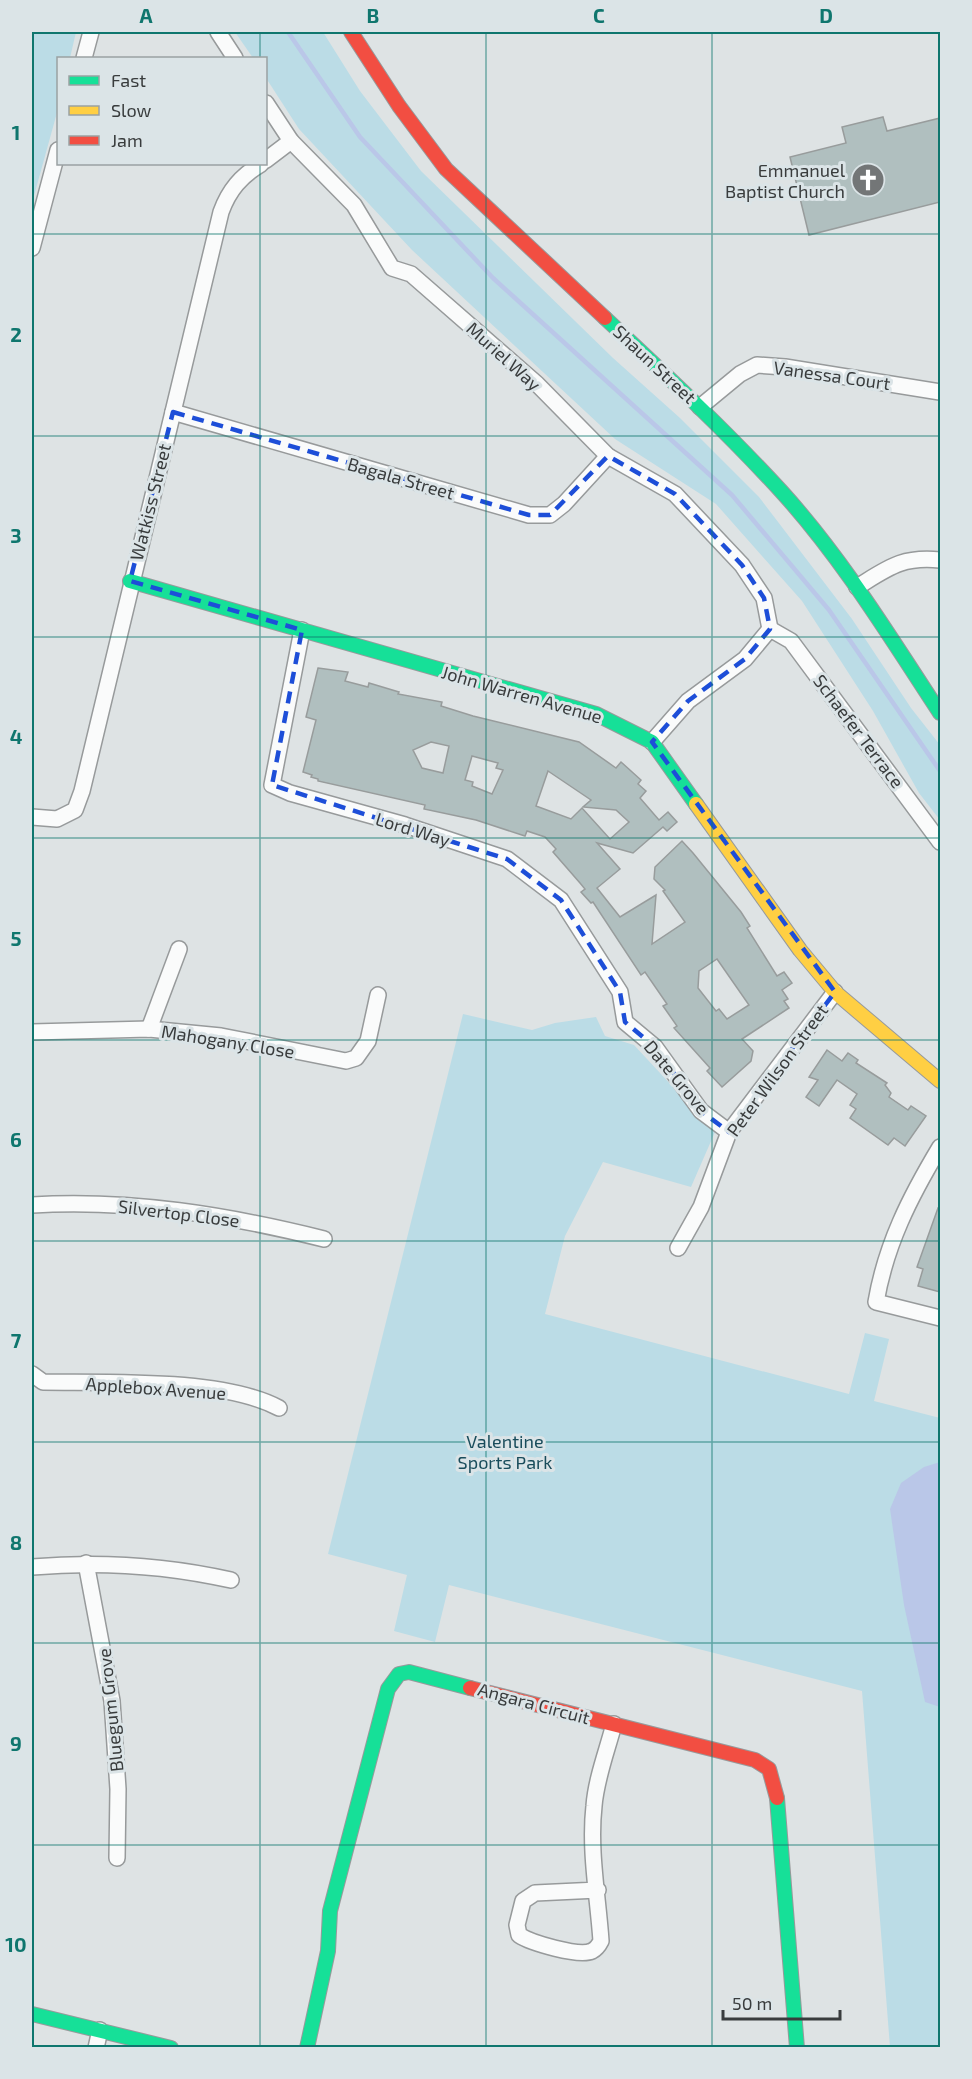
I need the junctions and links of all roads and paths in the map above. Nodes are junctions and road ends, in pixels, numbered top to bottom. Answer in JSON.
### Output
{"nodes":[{"id":1,"x":91,"y":32,"type":"edge"},
{"id":2,"x":218,"y":32,"type":"edge"},
{"id":3,"x":351,"y":32,"type":"edge"},
{"id":4,"x":84,"y":57,"type":"edge"},
{"id":5,"x":234,"y":57,"type":"edge"},
{"id":6,"x":267,"y":105,"type":"edge"},
{"id":7,"x":291,"y":141,"type":"junction"},
{"id":8,"x":57,"y":154,"type":"edge"},
{"id":9,"x":267,"y":159,"type":"edge"},
{"id":10,"x":260,"y":165,"type":"edge"},
{"id":11,"x":32,"y":248,"type":"edge"},
{"id":12,"x":940,"y":392,"type":"edge"},
{"id":13,"x":700,"y":406,"type":"junction"},
{"id":14,"x":172,"y":412,"type":"junction"},
{"id":15,"x":608,"y":456,"type":"junction"},
{"id":16,"x":940,"y":560,"type":"edge"},
{"id":17,"x":130,"y":581,"type":"junction"},
{"id":18,"x":857,"y":587,"type":"junction"},
{"id":19,"x":770,"y":629,"type":"junction"},
{"id":20,"x":302,"y":630,"type":"junction"},
{"id":21,"x":940,"y":713,"type":"edge"},
{"id":22,"x":652,"y":742,"type":"junction"},
{"id":23,"x":32,"y":817,"type":"edge"},
{"id":24,"x":940,"y":842,"type":"edge"},
{"id":25,"x":179,"y":949,"type":"dead end"},
{"id":26,"x":835,"y":992,"type":"junction"},
{"id":27,"x":378,"y":995,"type":"dead end"},
{"id":28,"x":625,"y":1022,"type":"joint"},
{"id":29,"x":149,"y":1029,"type":"junction"},
{"id":30,"x":32,"y":1032,"type":"edge"},
{"id":31,"x":940,"y":1081,"type":"edge"},
{"id":32,"x":729,"y":1132,"type":"junction"},
{"id":33,"x":940,"y":1147,"type":"edge"},
{"id":34,"x":32,"y":1205,"type":"edge"},
{"id":35,"x":324,"y":1239,"type":"dead end"},
{"id":36,"x":678,"y":1248,"type":"dead end"},
{"id":37,"x":940,"y":1318,"type":"edge"},
{"id":38,"x":32,"y":1374,"type":"edge"},
{"id":39,"x":279,"y":1407,"type":"dead end"},
{"id":40,"x":86,"y":1563,"type":"junction"},
{"id":41,"x":32,"y":1567,"type":"edge"},
{"id":42,"x":231,"y":1580,"type":"dead end"},
{"id":43,"x":614,"y":1724,"type":"junction"},
{"id":44,"x":117,"y":1858,"type":"dead end"},
{"id":45,"x":598,"y":1890,"type":"junction"},
{"id":46,"x":32,"y":2014,"type":"edge"},
{"id":47,"x":100,"y":2030,"type":"junction"},
{"id":48,"x":96,"y":2048,"type":"edge"},
{"id":49,"x":171,"y":2048,"type":"edge"},
{"id":50,"x":307,"y":2048,"type":"edge"},
{"id":51,"x":797,"y":2048,"type":"edge"}],
"edges":[{"from":1,"to":4,"type":"street"},
{"from":2,"to":5,"type":"street"},
{"from":3,"to":13,"type":"street","name":"Shaun Street"},
{"from":6,"to":7,"type":"street"},
{"from":7,"to":9,"type":"street"},
{"from":7,"to":15,"type":"street","name":"Muriel Way"},
{"from":8,"to":11,"type":"street"},
{"from":10,"to":14,"type":"street","name":"Watkiss Street"},
{"from":12,"to":13,"type":"street","name":"Vanessa Court"},
{"from":13,"to":18,"type":"street","name":"Shaun Street"},
{"from":14,"to":15,"type":"street","name":"Bagala Street"},
{"from":14,"to":17,"type":"street","name":"Watkiss Street"},
{"from":15,"to":19,"type":"street","name":"Muriel Way"},
{"from":16,"to":18,"type":"street"},
{"from":17,"to":20,"type":"street","name":"John Warren Avenue"},
{"from":17,"to":23,"type":"street","name":"Watkiss Street"},
{"from":18,"to":21,"type":"street","name":"Shaun Street"},
{"from":19,"to":22,"type":"street"},
{"from":19,"to":24,"type":"street","name":"Schaefer Terrace"},
{"from":20,"to":22,"type":"street","name":"John Warren Avenue"},
{"from":20,"to":28,"type":"street","name":"Lord Way"},
{"from":22,"to":26,"type":"street","name":"John Warren Avenue"},
{"from":25,"to":29,"type":"street"},
{"from":26,"to":31,"type":"street","name":"John Warren Avenue"},
{"from":26,"to":32,"type":"street","name":"Peter Wilson Street"},
{"from":27,"to":29,"type":"street","name":"Mahogany Close"},
{"from":28,"to":32,"type":"street","name":"Date Grove"},
{"from":29,"to":30,"type":"street","name":"Mahogany Close"},
{"from":32,"to":36,"type":"street","name":"Peter Wilson Street"},
{"from":33,"to":37,"type":"street"},
{"from":34,"to":35,"type":"street","name":"Silvertop Close"},
{"from":38,"to":39,"type":"street","name":"Applebox Avenue"},
{"from":40,"to":41,"type":"street"},
{"from":40,"to":42,"type":"street"},
{"from":40,"to":44,"type":"street","name":"Bluegum Grove"},
{"from":43,"to":45,"type":"street"},
{"from":43,"to":50,"type":"street","name":"Angara Circuit"},
{"from":43,"to":51,"type":"street","name":"Angara Circuit"},
{"from":45,"to":45,"type":"street"},
{"from":46,"to":47,"type":"street"},
{"from":47,"to":48,"type":"street"},
{"from":47,"to":49,"type":"street"}]}
